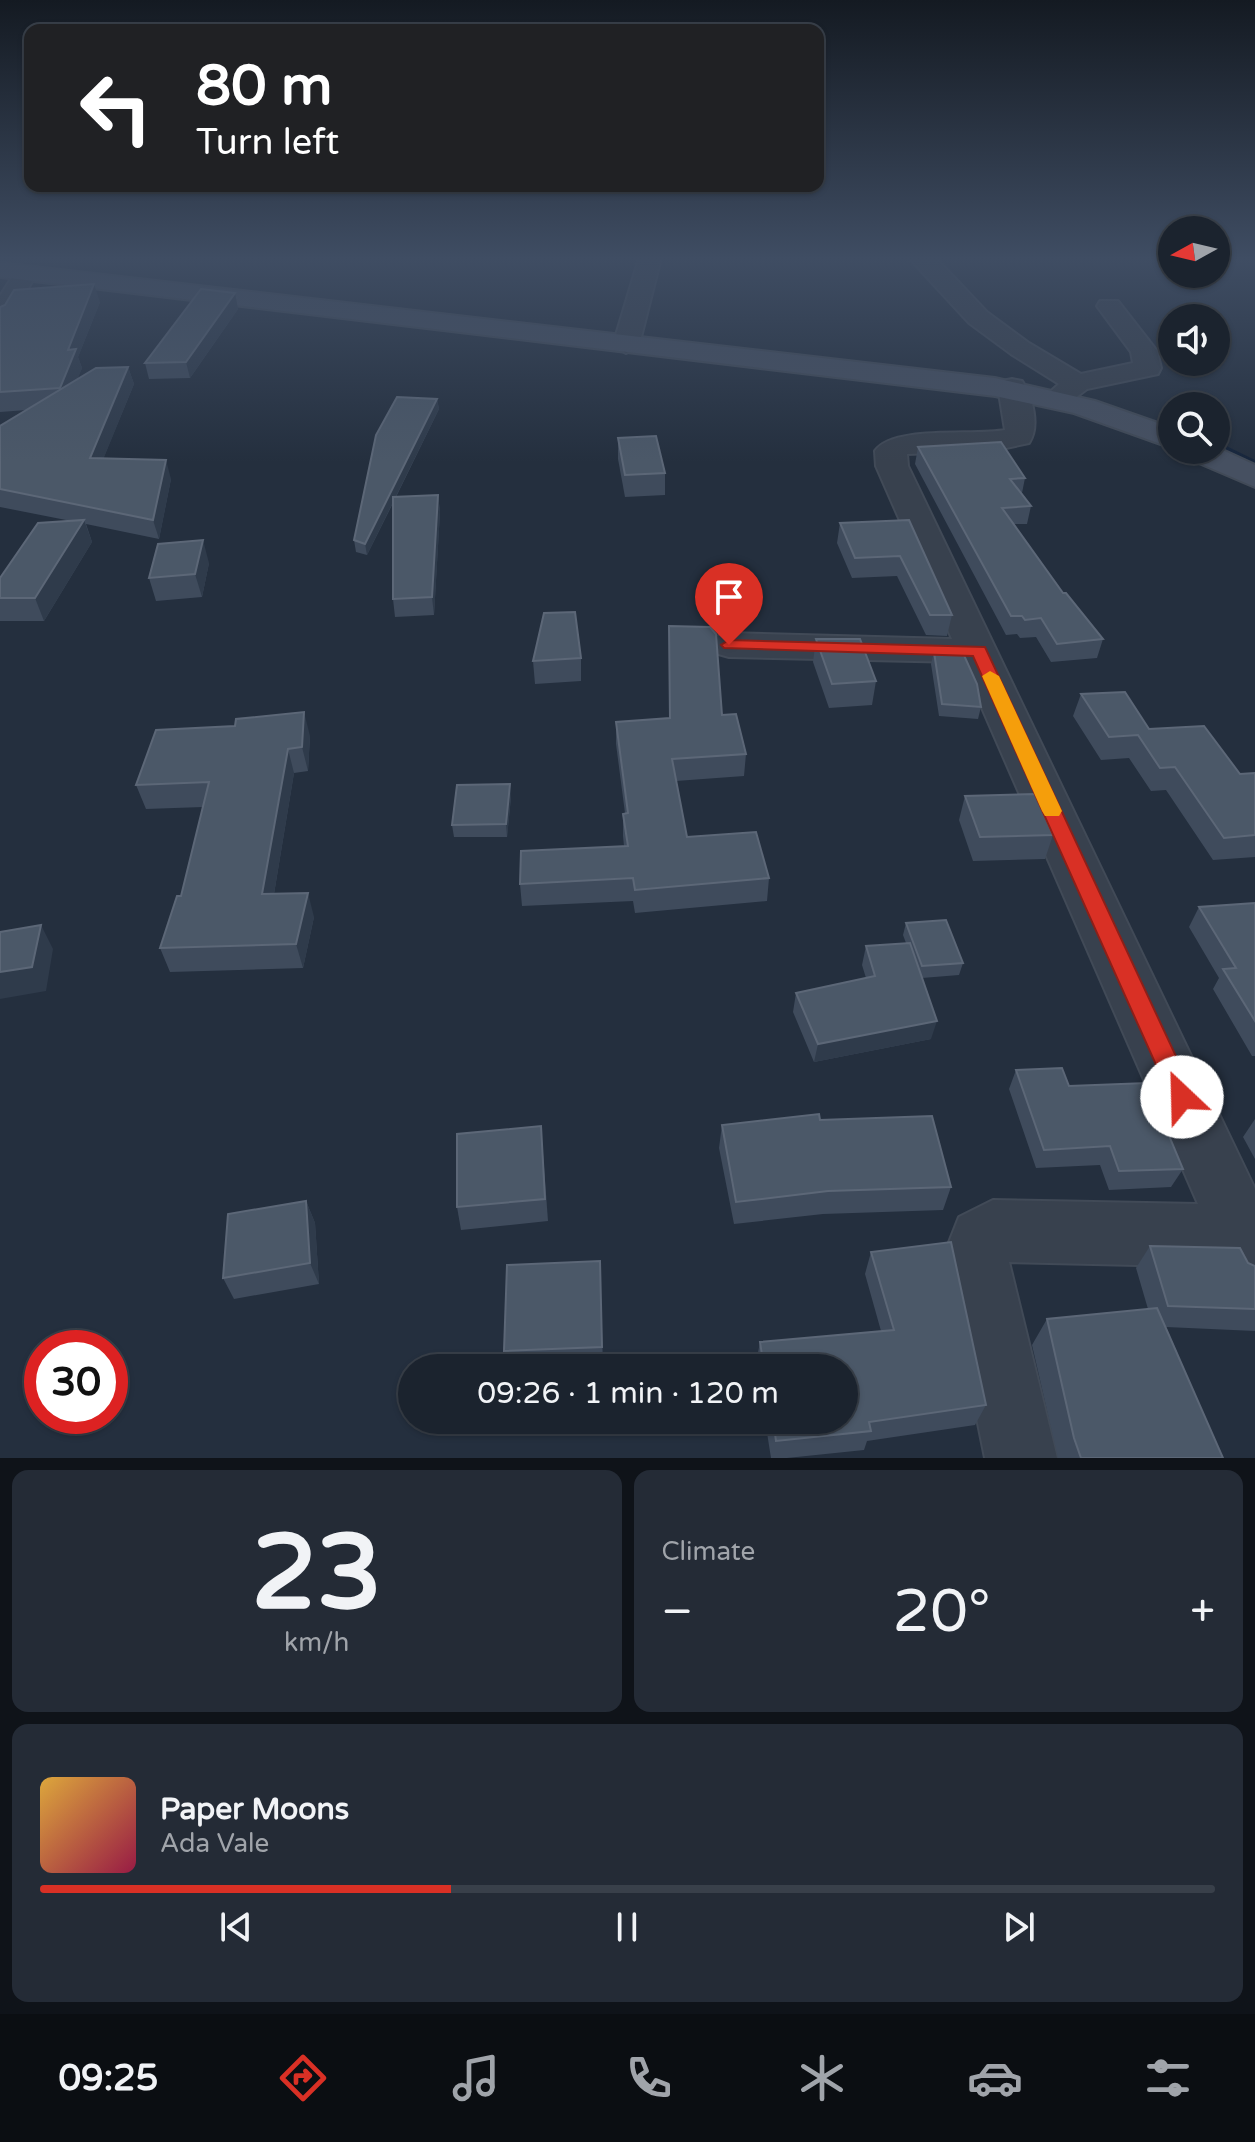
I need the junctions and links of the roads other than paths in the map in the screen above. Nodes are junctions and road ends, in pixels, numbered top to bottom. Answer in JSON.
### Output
{"nodes":[{"id":1,"x":467,"y":326,"type":"edge"},
{"id":2,"x":631,"y":326,"type":"edge"},
{"id":3,"x":990,"y":326,"type":"edge"},
{"id":4,"x":1125,"y":326,"type":"edge"},
{"id":5,"x":626,"y":345,"type":"junction"},
{"id":6,"x":1078,"y":383,"type":"junction"},
{"id":7,"x":1012,"y":387,"type":"junction"},
{"id":8,"x":1055,"y":399,"type":"junction"},
{"id":9,"x":1158,"y":433,"type":"edge"},
{"id":10,"x":1227,"y":464,"type":"edge"},
{"id":11,"x":1255,"y":477,"type":"edge"},
{"id":12,"x":729,"y":645,"type":"dead end"},
{"id":13,"x":979,"y":651,"type":"junction"},
{"id":14,"x":1251,"y":1248,"type":"edge"},
{"id":15,"x":1021,"y":1458,"type":"edge"}],
"edges":[{"from":1,"to":5,"type":"street"},
{"from":2,"to":5,"type":"street"},
{"from":3,"to":6,"type":"street"},
{"from":4,"to":6,"type":"street"},
{"from":5,"to":7,"type":"street"},
{"from":6,"to":8,"type":"street"},
{"from":7,"to":8,"type":"street"},
{"from":7,"to":13,"type":"street"},
{"from":8,"to":9,"type":"street"},
{"from":10,"to":11,"type":"street"},
{"from":12,"to":13,"type":"street"},
{"from":13,"to":14,"type":"street"},
{"from":14,"to":15,"type":"street"}]}
